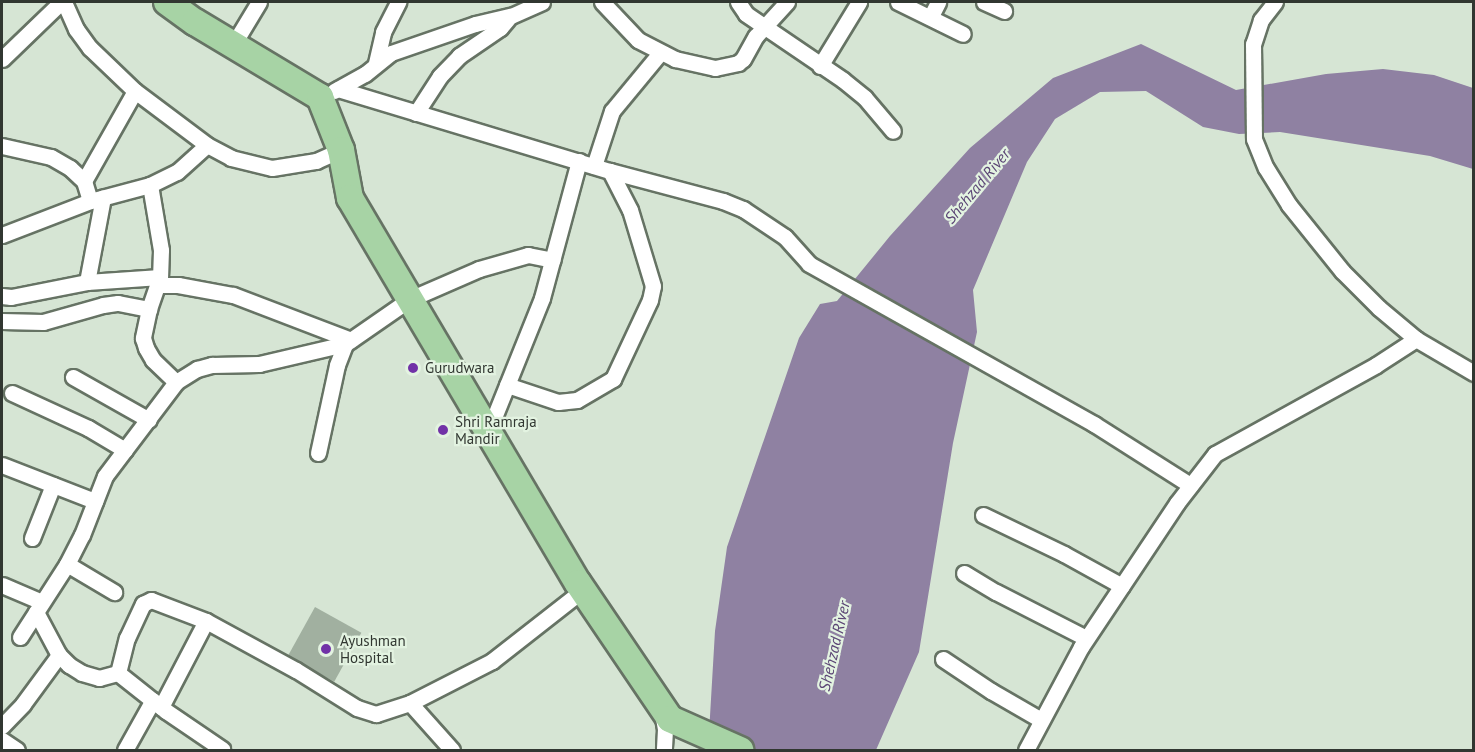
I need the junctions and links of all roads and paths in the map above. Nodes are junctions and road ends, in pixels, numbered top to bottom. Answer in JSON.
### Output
{"nodes":[{"id":1,"x":62,"y":2,"type":"edge"},
{"id":2,"x":167,"y":2,"type":"edge"},
{"id":3,"x":259,"y":2,"type":"edge"},
{"id":4,"x":398,"y":2,"type":"edge"},
{"id":5,"x":542,"y":2,"type":"edge"},
{"id":6,"x":602,"y":2,"type":"edge"},
{"id":7,"x":738,"y":2,"type":"edge"},
{"id":8,"x":786,"y":2,"type":"edge"},
{"id":9,"x":859,"y":2,"type":"edge"},
{"id":10,"x":898,"y":2,"type":"edge"},
{"id":11,"x":938,"y":2,"type":"edge"},
{"id":12,"x":984,"y":2,"type":"edge"},
{"id":13,"x":1275,"y":2,"type":"edge"},
{"id":14,"x":1004,"y":11,"type":"dead end"},
{"id":15,"x":511,"y":16,"type":"junction"},
{"id":16,"x":931,"y":16,"type":"junction"},
{"id":17,"x":765,"y":28,"type":"junction"},
{"id":18,"x":963,"y":34,"type":"dead end"},
{"id":19,"x":233,"y":45,"type":"junction"},
{"id":20,"x":660,"y":53,"type":"junction"},
{"id":21,"x":2,"y":58,"type":"edge"},
{"id":22,"x":376,"y":63,"type":"junction"},
{"id":23,"x":820,"y":66,"type":"junction"},
{"id":24,"x":135,"y":92,"type":"junction"},
{"id":25,"x":329,"y":93,"type":"junction"},
{"id":26,"x":416,"y":112,"type":"junction"},
{"id":27,"x":893,"y":131,"type":"dead end"},
{"id":28,"x":207,"y":144,"type":"junction"},
{"id":29,"x":2,"y":146,"type":"edge"},
{"id":30,"x":341,"y":150,"type":"junction"},
{"id":31,"x":579,"y":161,"type":"junction"},
{"id":32,"x":594,"y":166,"type":"junction"},
{"id":33,"x":610,"y":171,"type":"junction"},
{"id":34,"x":84,"y":181,"type":"junction"},
{"id":35,"x":150,"y":185,"type":"junction"},
{"id":36,"x":97,"y":199,"type":"junction"},
{"id":37,"x":2,"y":235,"type":"edge"},
{"id":38,"x":553,"y":260,"type":"junction"},
{"id":39,"x":159,"y":281,"type":"junction"},
{"id":40,"x":87,"y":282,"type":"junction"},
{"id":41,"x":2,"y":296,"type":"edge"},
{"id":42,"x":410,"y":299,"type":"junction"},
{"id":43,"x":148,"y":309,"type":"junction"},
{"id":44,"x":2,"y":321,"type":"edge"},
{"id":45,"x":1416,"y":339,"type":"junction"},
{"id":46,"x":348,"y":342,"type":"junction"},
{"id":47,"x":1473,"y":373,"type":"edge"},
{"id":48,"x":73,"y":377,"type":"dead end"},
{"id":49,"x":176,"y":382,"type":"junction"},
{"id":50,"x":507,"y":385,"type":"junction"},
{"id":51,"x":12,"y":393,"type":"dead end"},
{"id":52,"x":148,"y":420,"type":"junction"},
{"id":53,"x":489,"y":430,"type":"junction"},
{"id":54,"x":125,"y":450,"type":"junction"},
{"id":55,"x":318,"y":453,"type":"dead end"},
{"id":56,"x":2,"y":465,"type":"edge"},
{"id":57,"x":53,"y":485,"type":"junction"},
{"id":58,"x":1190,"y":485,"type":"junction"},
{"id":59,"x":95,"y":501,"type":"junction"},
{"id":60,"x":983,"y":515,"type":"dead end"},
{"id":61,"x":32,"y":538,"type":"dead end"},
{"id":62,"x":66,"y":564,"type":"junction"},
{"id":63,"x":964,"y":573,"type":"dead end"},
{"id":64,"x":2,"y":585,"type":"edge"},
{"id":65,"x":1122,"y":586,"type":"junction"},
{"id":66,"x":583,"y":590,"type":"junction"},
{"id":67,"x":114,"y":592,"type":"dead end"},
{"id":68,"x":39,"y":607,"type":"junction"},
{"id":69,"x":206,"y":621,"type":"junction"},
{"id":70,"x":20,"y":637,"type":"dead end"},
{"id":71,"x":1086,"y":638,"type":"junction"},
{"id":72,"x":59,"y":655,"type":"junction"},
{"id":73,"x":943,"y":659,"type":"dead end"},
{"id":74,"x":118,"y":673,"type":"junction"},
{"id":75,"x":157,"y":703,"type":"junction"},
{"id":76,"x":410,"y":703,"type":"junction"},
{"id":77,"x":665,"y":712,"type":"junction"},
{"id":78,"x":1041,"y":720,"type":"junction"},
{"id":79,"x":2,"y":726,"type":"edge"},
{"id":80,"x":2,"y":740,"type":"edge"},
{"id":81,"x":222,"y":749,"type":"dead end"},
{"id":82,"x":17,"y":750,"type":"edge"},
{"id":83,"x":125,"y":750,"type":"edge"},
{"id":84,"x":452,"y":750,"type":"edge"},
{"id":85,"x":664,"y":750,"type":"edge"},
{"id":86,"x":740,"y":750,"type":"edge"},
{"id":87,"x":1026,"y":750,"type":"edge"}],
"edges":[{"from":1,"to":21,"type":"street"},
{"from":1,"to":24,"type":"street"},
{"from":2,"to":19,"type":"main road"},
{"from":3,"to":19,"type":"street"},
{"from":4,"to":22,"type":"street"},
{"from":5,"to":15,"type":"street"},
{"from":6,"to":20,"type":"street"},
{"from":7,"to":17,"type":"street"},
{"from":8,"to":17,"type":"street"},
{"from":9,"to":23,"type":"street"},
{"from":10,"to":16,"type":"street"},
{"from":11,"to":16,"type":"street"},
{"from":12,"to":14,"type":"street"},
{"from":13,"to":45,"type":"street"},
{"from":15,"to":22,"type":"street"},
{"from":15,"to":26,"type":"street"},
{"from":16,"to":18,"type":"street"},
{"from":17,"to":20,"type":"street"},
{"from":17,"to":23,"type":"street"},
{"from":19,"to":25,"type":"main road"},
{"from":20,"to":32,"type":"street"},
{"from":22,"to":25,"type":"street"},
{"from":23,"to":27,"type":"street"},
{"from":24,"to":28,"type":"street"},
{"from":24,"to":34,"type":"street"},
{"from":25,"to":26,"type":"street"},
{"from":25,"to":30,"type":"main road"},
{"from":26,"to":31,"type":"street"},
{"from":28,"to":30,"type":"street"},
{"from":28,"to":35,"type":"street"},
{"from":29,"to":34,"type":"street"},
{"from":30,"to":42,"type":"main road"},
{"from":31,"to":32,"type":"street"},
{"from":31,"to":38,"type":"street"},
{"from":32,"to":33,"type":"street"},
{"from":33,"to":50,"type":"street"},
{"from":33,"to":58,"type":"street"},
{"from":34,"to":36,"type":"street"},
{"from":35,"to":36,"type":"street"},
{"from":35,"to":39,"type":"street"},
{"from":36,"to":37,"type":"street"},
{"from":36,"to":40,"type":"street"},
{"from":38,"to":42,"type":"street"},
{"from":38,"to":50,"type":"street"},
{"from":39,"to":40,"type":"street"},
{"from":39,"to":43,"type":"street"},
{"from":39,"to":46,"type":"street"},
{"from":40,"to":41,"type":"street"},
{"from":42,"to":46,"type":"street"},
{"from":42,"to":53,"type":"main road"},
{"from":43,"to":44,"type":"street"},
{"from":43,"to":49,"type":"street"},
{"from":45,"to":47,"type":"street"},
{"from":45,"to":58,"type":"street"},
{"from":46,"to":49,"type":"street"},
{"from":46,"to":55,"type":"street"},
{"from":48,"to":52,"type":"street"},
{"from":49,"to":52,"type":"street"},
{"from":50,"to":53,"type":"street"},
{"from":51,"to":54,"type":"street"},
{"from":52,"to":54,"type":"street"},
{"from":53,"to":66,"type":"main road"},
{"from":54,"to":59,"type":"street"},
{"from":56,"to":57,"type":"street"},
{"from":57,"to":59,"type":"street"},
{"from":57,"to":61,"type":"street"},
{"from":58,"to":65,"type":"street"},
{"from":59,"to":62,"type":"street"},
{"from":60,"to":65,"type":"street"},
{"from":62,"to":67,"type":"street"},
{"from":62,"to":68,"type":"street"},
{"from":63,"to":71,"type":"street"},
{"from":64,"to":68,"type":"street"},
{"from":65,"to":71,"type":"street"},
{"from":66,"to":76,"type":"street"},
{"from":66,"to":77,"type":"main road"},
{"from":68,"to":70,"type":"street"},
{"from":68,"to":72,"type":"street"},
{"from":69,"to":74,"type":"street"},
{"from":69,"to":75,"type":"street"},
{"from":69,"to":76,"type":"street"},
{"from":71,"to":78,"type":"street"},
{"from":72,"to":74,"type":"street"},
{"from":72,"to":79,"type":"street"},
{"from":73,"to":78,"type":"street"},
{"from":74,"to":75,"type":"street"},
{"from":75,"to":81,"type":"street"},
{"from":75,"to":83,"type":"street"},
{"from":76,"to":84,"type":"street"},
{"from":77,"to":85,"type":"street"},
{"from":77,"to":86,"type":"main road"},
{"from":78,"to":87,"type":"street"},
{"from":80,"to":82,"type":"street"}]}
